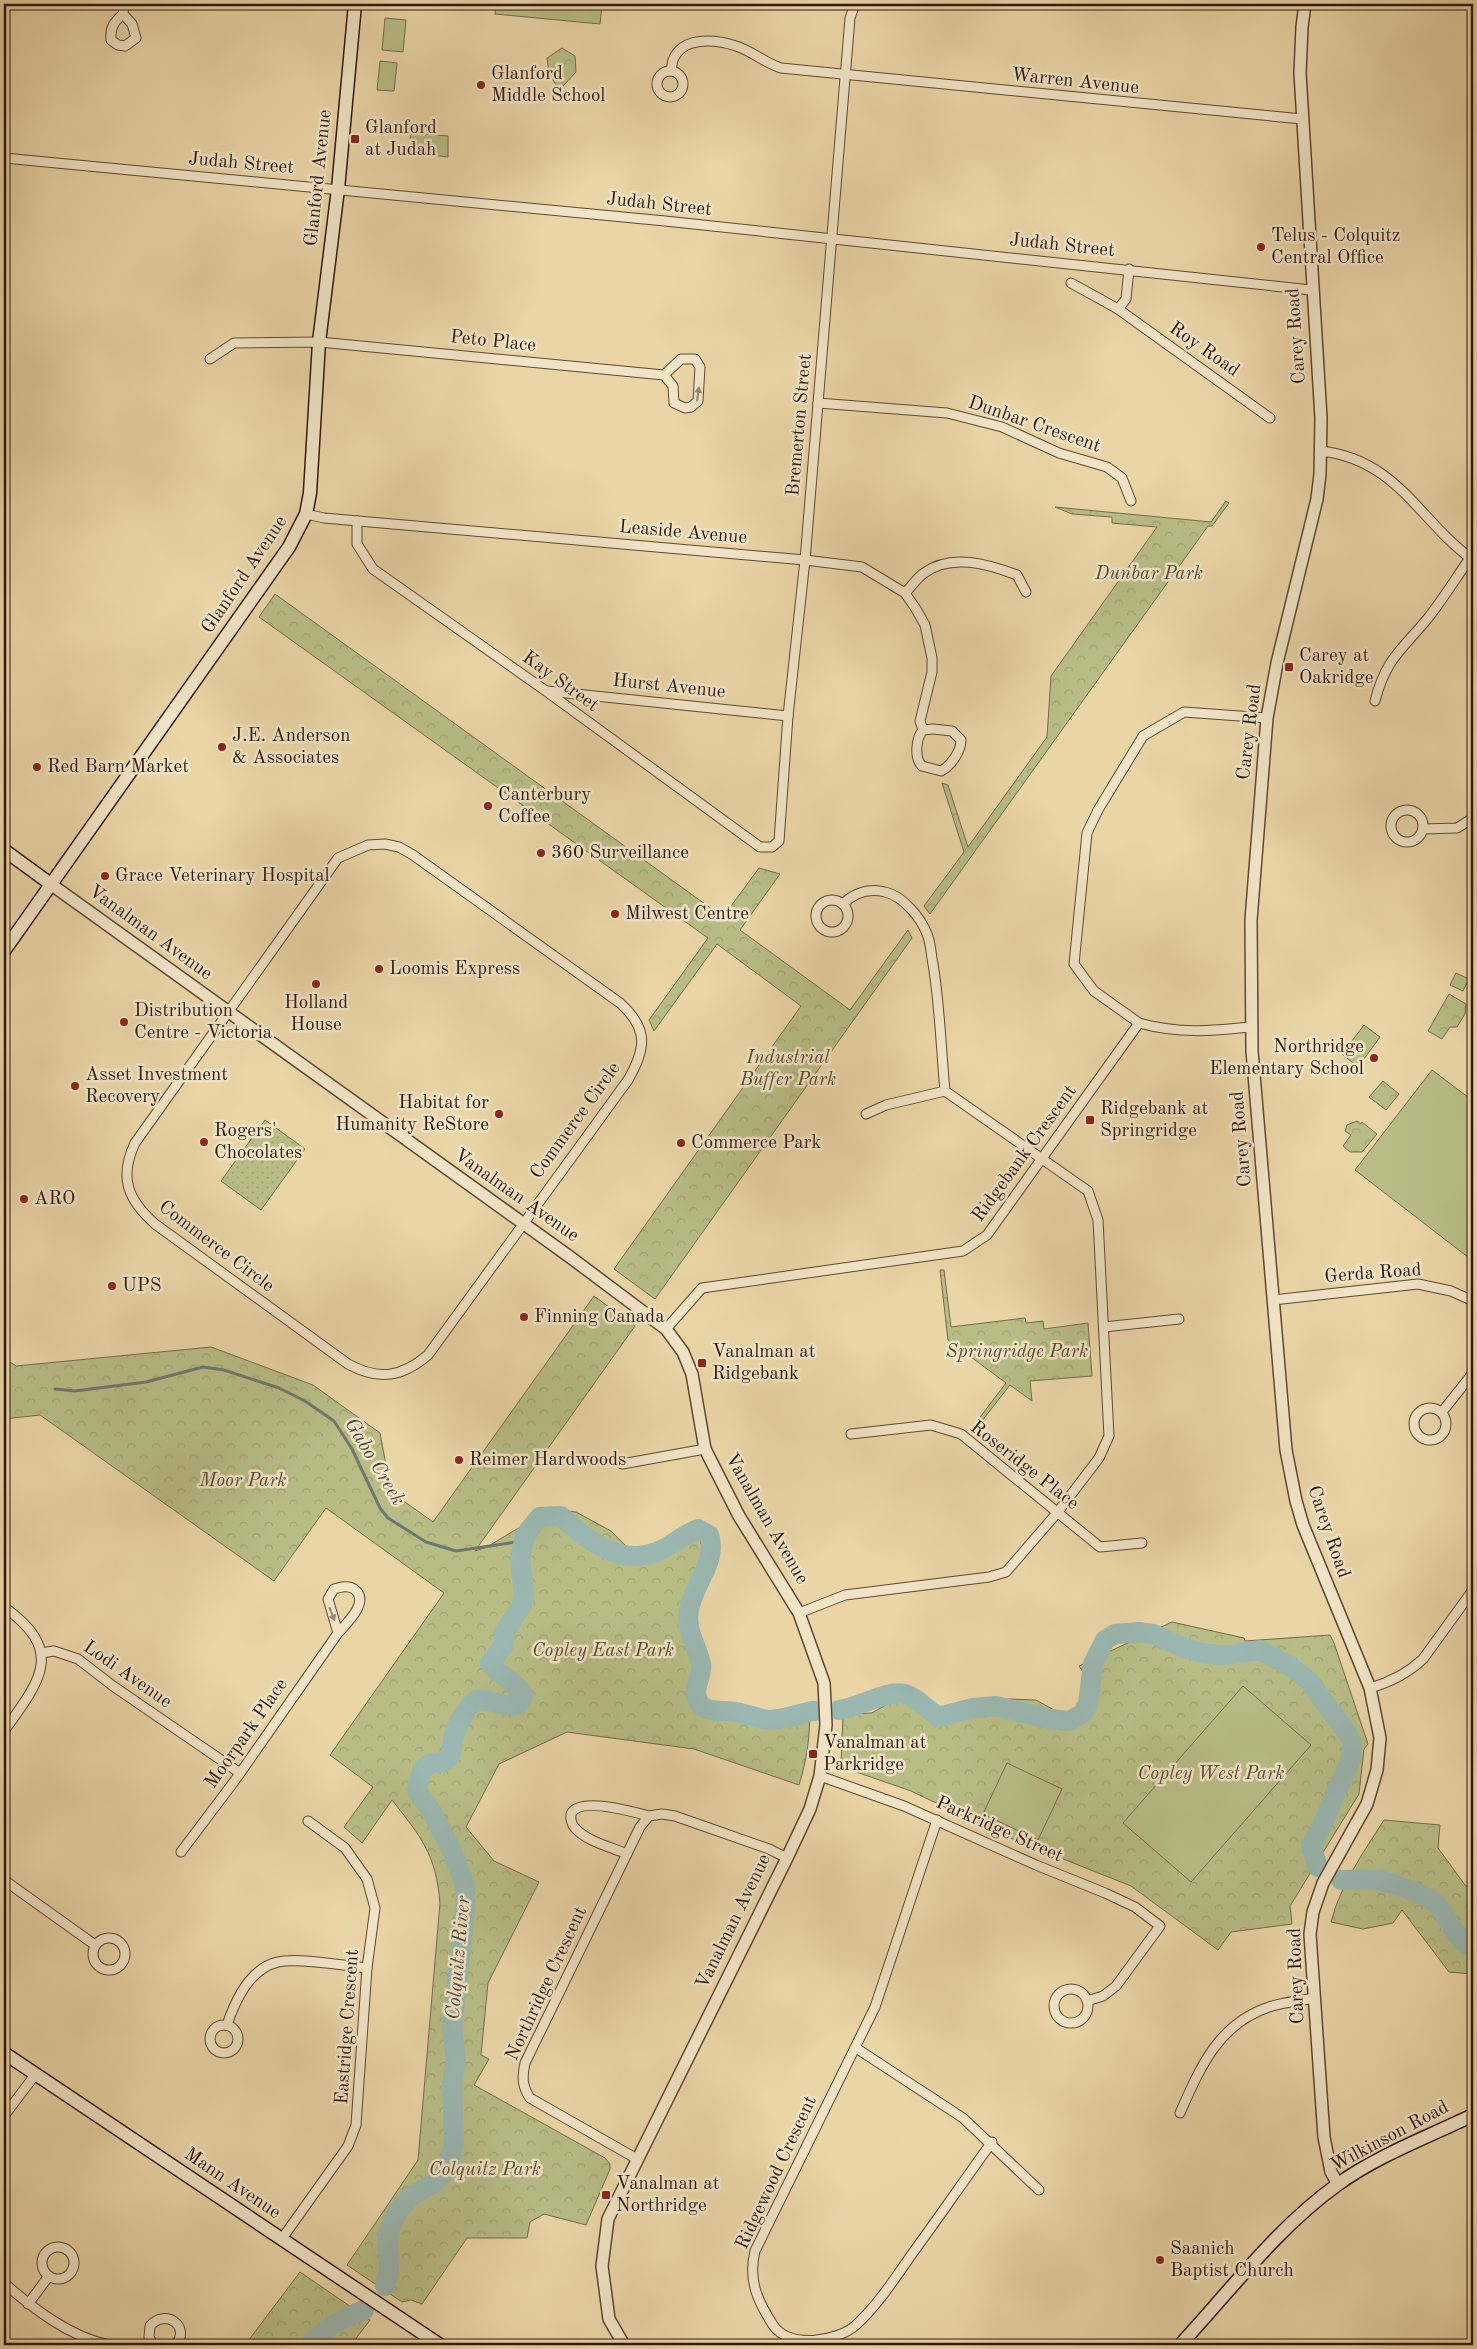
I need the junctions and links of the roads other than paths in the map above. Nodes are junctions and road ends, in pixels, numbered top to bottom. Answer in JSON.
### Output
{"nodes":[{"id":1,"x":124,"y":4,"type":"edge"},
{"id":2,"x":355,"y":4,"type":"edge"},
{"id":3,"x":855,"y":4,"type":"edge"},
{"id":4,"x":1306,"y":4,"type":"edge"},
{"id":5,"x":123,"y":14,"type":"dead end"},
{"id":6,"x":671,"y":71,"type":"dead end"},
{"id":7,"x":846,"y":76,"type":"junction"},
{"id":8,"x":1302,"y":119,"type":"junction"},
{"id":9,"x":4,"y":158,"type":"edge"},
{"id":10,"x":338,"y":190,"type":"junction"},
{"id":11,"x":831,"y":239,"type":"junction"},
{"id":12,"x":1129,"y":269,"type":"junction"},
{"id":13,"x":1071,"y":282,"type":"dead end"},
{"id":14,"x":1311,"y":290,"type":"junction"},
{"id":15,"x":1118,"y":309,"type":"junction"},
{"id":16,"x":319,"y":342,"type":"junction"},
{"id":17,"x":210,"y":359,"type":"dead end"},
{"id":18,"x":664,"y":375,"type":"junction"},
{"id":19,"x":818,"y":404,"type":"junction"},
{"id":20,"x":1270,"y":418,"type":"dead end"},
{"id":21,"x":1321,"y":451,"type":"junction"},
{"id":22,"x":1131,"y":502,"type":"dead end"},
{"id":23,"x":306,"y":514,"type":"junction"},
{"id":24,"x":357,"y":521,"type":"junction"},
{"id":25,"x":1472,"y":559,"type":"edge"},
{"id":26,"x":805,"y":560,"type":"junction"},
{"id":27,"x":1026,"y":592,"type":"dead end"},
{"id":28,"x":905,"y":593,"type":"junction"},
{"id":29,"x":546,"y":691,"type":"junction"},
{"id":30,"x":1375,"y":701,"type":"dead end"},
{"id":31,"x":788,"y":716,"type":"junction"},
{"id":32,"x":1267,"y":718,"type":"junction"},
{"id":33,"x":923,"y":730,"type":"junction"},
{"id":34,"x":1473,"y":818,"type":"edge"},
{"id":35,"x":1423,"y":829,"type":"dead end"},
{"id":36,"x":772,"y":847,"type":"joint"},
{"id":37,"x":4,"y":850,"type":"edge"},
{"id":38,"x":52,"y":885,"type":"junction"},
{"id":39,"x":843,"y":904,"type":"dead end"},
{"id":40,"x":4,"y":951,"type":"edge"},
{"id":41,"x":228,"y":1012,"type":"junction"},
{"id":42,"x":1139,"y":1024,"type":"junction"},
{"id":43,"x":1251,"y":1027,"type":"junction"},
{"id":44,"x":945,"y":1091,"type":"junction"},
{"id":45,"x":866,"y":1114,"type":"dead end"},
{"id":46,"x":1042,"y":1158,"type":"junction"},
{"id":47,"x":522,"y":1224,"type":"junction"},
{"id":48,"x":1273,"y":1300,"type":"junction"},
{"id":49,"x":1473,"y":1301,"type":"edge"},
{"id":50,"x":1179,"y":1319,"type":"dead end"},
{"id":51,"x":1104,"y":1327,"type":"junction"},
{"id":52,"x":666,"y":1329,"type":"junction"},
{"id":53,"x":1473,"y":1373,"type":"edge"},
{"id":54,"x":1442,"y":1412,"type":"dead end"},
{"id":55,"x":850,"y":1434,"type":"dead end"},
{"id":56,"x":704,"y":1448,"type":"junction"},
{"id":57,"x":622,"y":1464,"type":"dead end"},
{"id":58,"x":1058,"y":1513,"type":"junction"},
{"id":59,"x":1142,"y":1543,"type":"dead end"},
{"id":60,"x":1473,"y":1590,"type":"edge"},
{"id":61,"x":4,"y":1606,"type":"edge"},
{"id":62,"x":799,"y":1613,"type":"junction"},
{"id":63,"x":338,"y":1633,"type":"junction"},
{"id":64,"x":41,"y":1652,"type":"junction"},
{"id":65,"x":1370,"y":1688,"type":"junction"},
{"id":66,"x":4,"y":1731,"type":"edge"},
{"id":67,"x":240,"y":1773,"type":"junction"},
{"id":68,"x":820,"y":1776,"type":"junction"},
{"id":69,"x":649,"y":1816,"type":"junction"},
{"id":70,"x":937,"y":1820,"type":"junction"},
{"id":71,"x":308,"y":1821,"type":"dead end"},
{"id":72,"x":181,"y":1852,"type":"dead end"},
{"id":73,"x":626,"y":1854,"type":"junction"},
{"id":74,"x":787,"y":1858,"type":"junction"},
{"id":75,"x":4,"y":1880,"type":"edge"},
{"id":76,"x":95,"y":1945,"type":"dead end"},
{"id":77,"x":367,"y":1968,"type":"junction"},
{"id":78,"x":1314,"y":1998,"type":"junction"},
{"id":79,"x":1087,"y":2001,"type":"dead end"},
{"id":80,"x":227,"y":2025,"type":"dead end"},
{"id":81,"x":856,"y":2048,"type":"junction"},
{"id":82,"x":4,"y":2053,"type":"edge"},
{"id":83,"x":35,"y":2075,"type":"junction"},
{"id":84,"x":1180,"y":2113,"type":"dead end"},
{"id":85,"x":1473,"y":2115,"type":"edge"},
{"id":86,"x":4,"y":2116,"type":"edge"},
{"id":87,"x":992,"y":2142,"type":"junction"},
{"id":88,"x":637,"y":2159,"type":"junction"},
{"id":89,"x":1338,"y":2184,"type":"junction"},
{"id":90,"x":1039,"y":2190,"type":"dead end"},
{"id":91,"x":281,"y":2240,"type":"junction"},
{"id":92,"x":48,"y":2276,"type":"dead end"},
{"id":93,"x":4,"y":2283,"type":"edge"},
{"id":94,"x":28,"y":2304,"type":"junction"},
{"id":95,"x":794,"y":2343,"type":"edge"},
{"id":96,"x":152,"y":2344,"type":"edge"},
{"id":97,"x":109,"y":2345,"type":"edge"},
{"id":98,"x":140,"y":2345,"type":"edge"},
{"id":99,"x":176,"y":2345,"type":"edge"},
{"id":100,"x":440,"y":2345,"type":"edge"},
{"id":101,"x":624,"y":2345,"type":"edge"},
{"id":102,"x":1180,"y":2345,"type":"edge"}],
"edges":[{"from":1,"to":5,"type":"street"},
{"from":2,"to":10,"type":"main road","name":"Glanford Avenue"},
{"from":3,"to":7,"type":"street","name":"Bremerton Street"},
{"from":4,"to":8,"type":"street","name":"Carey Road"},
{"from":6,"to":7,"type":"street","name":"Warren Avenue"},
{"from":7,"to":8,"type":"street","name":"Warren Avenue"},
{"from":7,"to":11,"type":"street","name":"Bremerton Street"},
{"from":8,"to":14,"type":"street","name":"Carey Road"},
{"from":9,"to":10,"type":"street","name":"Judah Street"},
{"from":10,"to":11,"type":"street","name":"Judah Street"},
{"from":10,"to":16,"type":"main road","name":"Glanford Avenue"},
{"from":11,"to":12,"type":"street","name":"Judah Street"},
{"from":11,"to":19,"type":"street","name":"Bremerton Street"},
{"from":12,"to":14,"type":"street","name":"Judah Street"},
{"from":12,"to":15,"type":"street"},
{"from":13,"to":15,"type":"street","name":"Roy Road"},
{"from":14,"to":21,"type":"street","name":"Carey Road"},
{"from":15,"to":20,"type":"street","name":"Roy Road"},
{"from":16,"to":17,"type":"street","name":"Peto Place"},
{"from":16,"to":18,"type":"street","name":"Peto Place"},
{"from":16,"to":23,"type":"main road","name":"Glanford Avenue"},
{"from":18,"to":18,"type":"street","one_way":true},
{"from":19,"to":22,"type":"street","name":"Dunbar Crescent"},
{"from":19,"to":26,"type":"street","name":"Bremerton Street"},
{"from":21,"to":25,"type":"street"},
{"from":21,"to":32,"type":"street","name":"Carey Road"},
{"from":23,"to":24,"type":"street","name":"Leaside Avenue"},
{"from":23,"to":38,"type":"main road","name":"Glanford Avenue"},
{"from":24,"to":26,"type":"street","name":"Leaside Avenue"},
{"from":24,"to":29,"type":"street","name":"Kay Street"},
{"from":25,"to":30,"type":"street"},
{"from":26,"to":28,"type":"street","name":"Leaside Avenue"},
{"from":26,"to":31,"type":"street","name":"Bremerton Street"},
{"from":27,"to":28,"type":"street"},
{"from":28,"to":33,"type":"street","name":"Leaside Avenue"},
{"from":29,"to":31,"type":"street","name":"Hurst Avenue"},
{"from":29,"to":36,"type":"street","name":"Kay Street"},
{"from":31,"to":36,"type":"street","name":"Bremerton Street"},
{"from":32,"to":42,"type":"street"},
{"from":32,"to":43,"type":"street","name":"Carey Road"},
{"from":33,"to":33,"type":"street","name":"Leaside Avenue"},
{"from":34,"to":35,"type":"street"},
{"from":37,"to":38,"type":"main road","name":"Vanalman Avenue"},
{"from":38,"to":40,"type":"main road","name":"Glanford Avenue"},
{"from":38,"to":41,"type":"street","name":"Vanalman Avenue"},
{"from":39,"to":44,"type":"street"},
{"from":41,"to":47,"type":"street","name":"Vanalman Avenue"},
{"from":41,"to":47,"type":"street","name":"Commerce Circle"},
{"from":41,"to":47,"type":"street","name":"Commerce Circle"},
{"from":42,"to":43,"type":"street"},
{"from":42,"to":46,"type":"street","name":"Ridgebank Crescent"},
{"from":43,"to":48,"type":"street","name":"Carey Road"},
{"from":44,"to":45,"type":"street"},
{"from":44,"to":46,"type":"street"},
{"from":46,"to":51,"type":"street"},
{"from":46,"to":52,"type":"street","name":"Ridgebank Crescent"},
{"from":47,"to":52,"type":"street","name":"Vanalman Avenue"},
{"from":48,"to":49,"type":"street","name":"Gerda Road"},
{"from":48,"to":65,"type":"street","name":"Carey Road"},
{"from":50,"to":51,"type":"street"},
{"from":51,"to":58,"type":"street"},
{"from":52,"to":56,"type":"street","name":"Vanalman Avenue"},
{"from":53,"to":54,"type":"street"},
{"from":55,"to":58,"type":"street","name":"Roseridge Place"},
{"from":56,"to":57,"type":"street"},
{"from":56,"to":62,"type":"street","name":"Vanalman Avenue"},
{"from":58,"to":59,"type":"street","name":"Roseridge Place"},
{"from":58,"to":62,"type":"street"},
{"from":60,"to":65,"type":"street"},
{"from":61,"to":64,"type":"street"},
{"from":62,"to":68,"type":"street","name":"Vanalman Avenue"},
{"from":63,"to":63,"type":"street","name":"Moorpark Place","one_way":true},
{"from":63,"to":67,"type":"street","name":"Moorpark Place"},
{"from":64,"to":66,"type":"street"},
{"from":64,"to":67,"type":"street","name":"Lodi Avenue"},
{"from":65,"to":78,"type":"street","name":"Carey Road"},
{"from":67,"to":72,"type":"street","name":"Moorpark Place"},
{"from":68,"to":70,"type":"street","name":"Parkridge Street"},
{"from":68,"to":74,"type":"street","name":"Vanalman Avenue"},
{"from":69,"to":73,"type":"street","name":"Northridge Crescent"},
{"from":69,"to":73,"type":"street"},
{"from":69,"to":74,"type":"street"},
{"from":70,"to":79,"type":"street","name":"Parkridge Street"},
{"from":70,"to":81,"type":"street","name":"Ridgewood Crescent"},
{"from":71,"to":77,"type":"street","name":"Eastridge Crescent"},
{"from":73,"to":88,"type":"street","name":"Northridge Crescent"},
{"from":74,"to":88,"type":"street","name":"Vanalman Avenue"},
{"from":75,"to":76,"type":"street"},
{"from":77,"to":80,"type":"street"},
{"from":77,"to":91,"type":"street","name":"Eastridge Crescent"},
{"from":78,"to":84,"type":"street"},
{"from":78,"to":89,"type":"street","name":"Carey Road"},
{"from":81,"to":87,"type":"street"},
{"from":81,"to":95,"type":"street","name":"Ridgewood Crescent"},
{"from":82,"to":83,"type":"main road","name":"Mann Avenue"},
{"from":83,"to":86,"type":"street"},
{"from":83,"to":91,"type":"main road","name":"Mann Avenue"},
{"from":85,"to":89,"type":"main road","name":"Wilkinson Road"},
{"from":87,"to":90,"type":"street"},
{"from":87,"to":95,"type":"street","name":"Ridgewood Crescent"},
{"from":88,"to":101,"type":"street","name":"Vanalman Avenue"},
{"from":89,"to":102,"type":"main road","name":"Wilkinson Road"},
{"from":91,"to":100,"type":"main road","name":"Mann Avenue"},
{"from":92,"to":94,"type":"street"},
{"from":93,"to":94,"type":"street"},
{"from":94,"to":97,"type":"street"},
{"from":96,"to":98,"type":"street"},
{"from":96,"to":99,"type":"street"}]}
